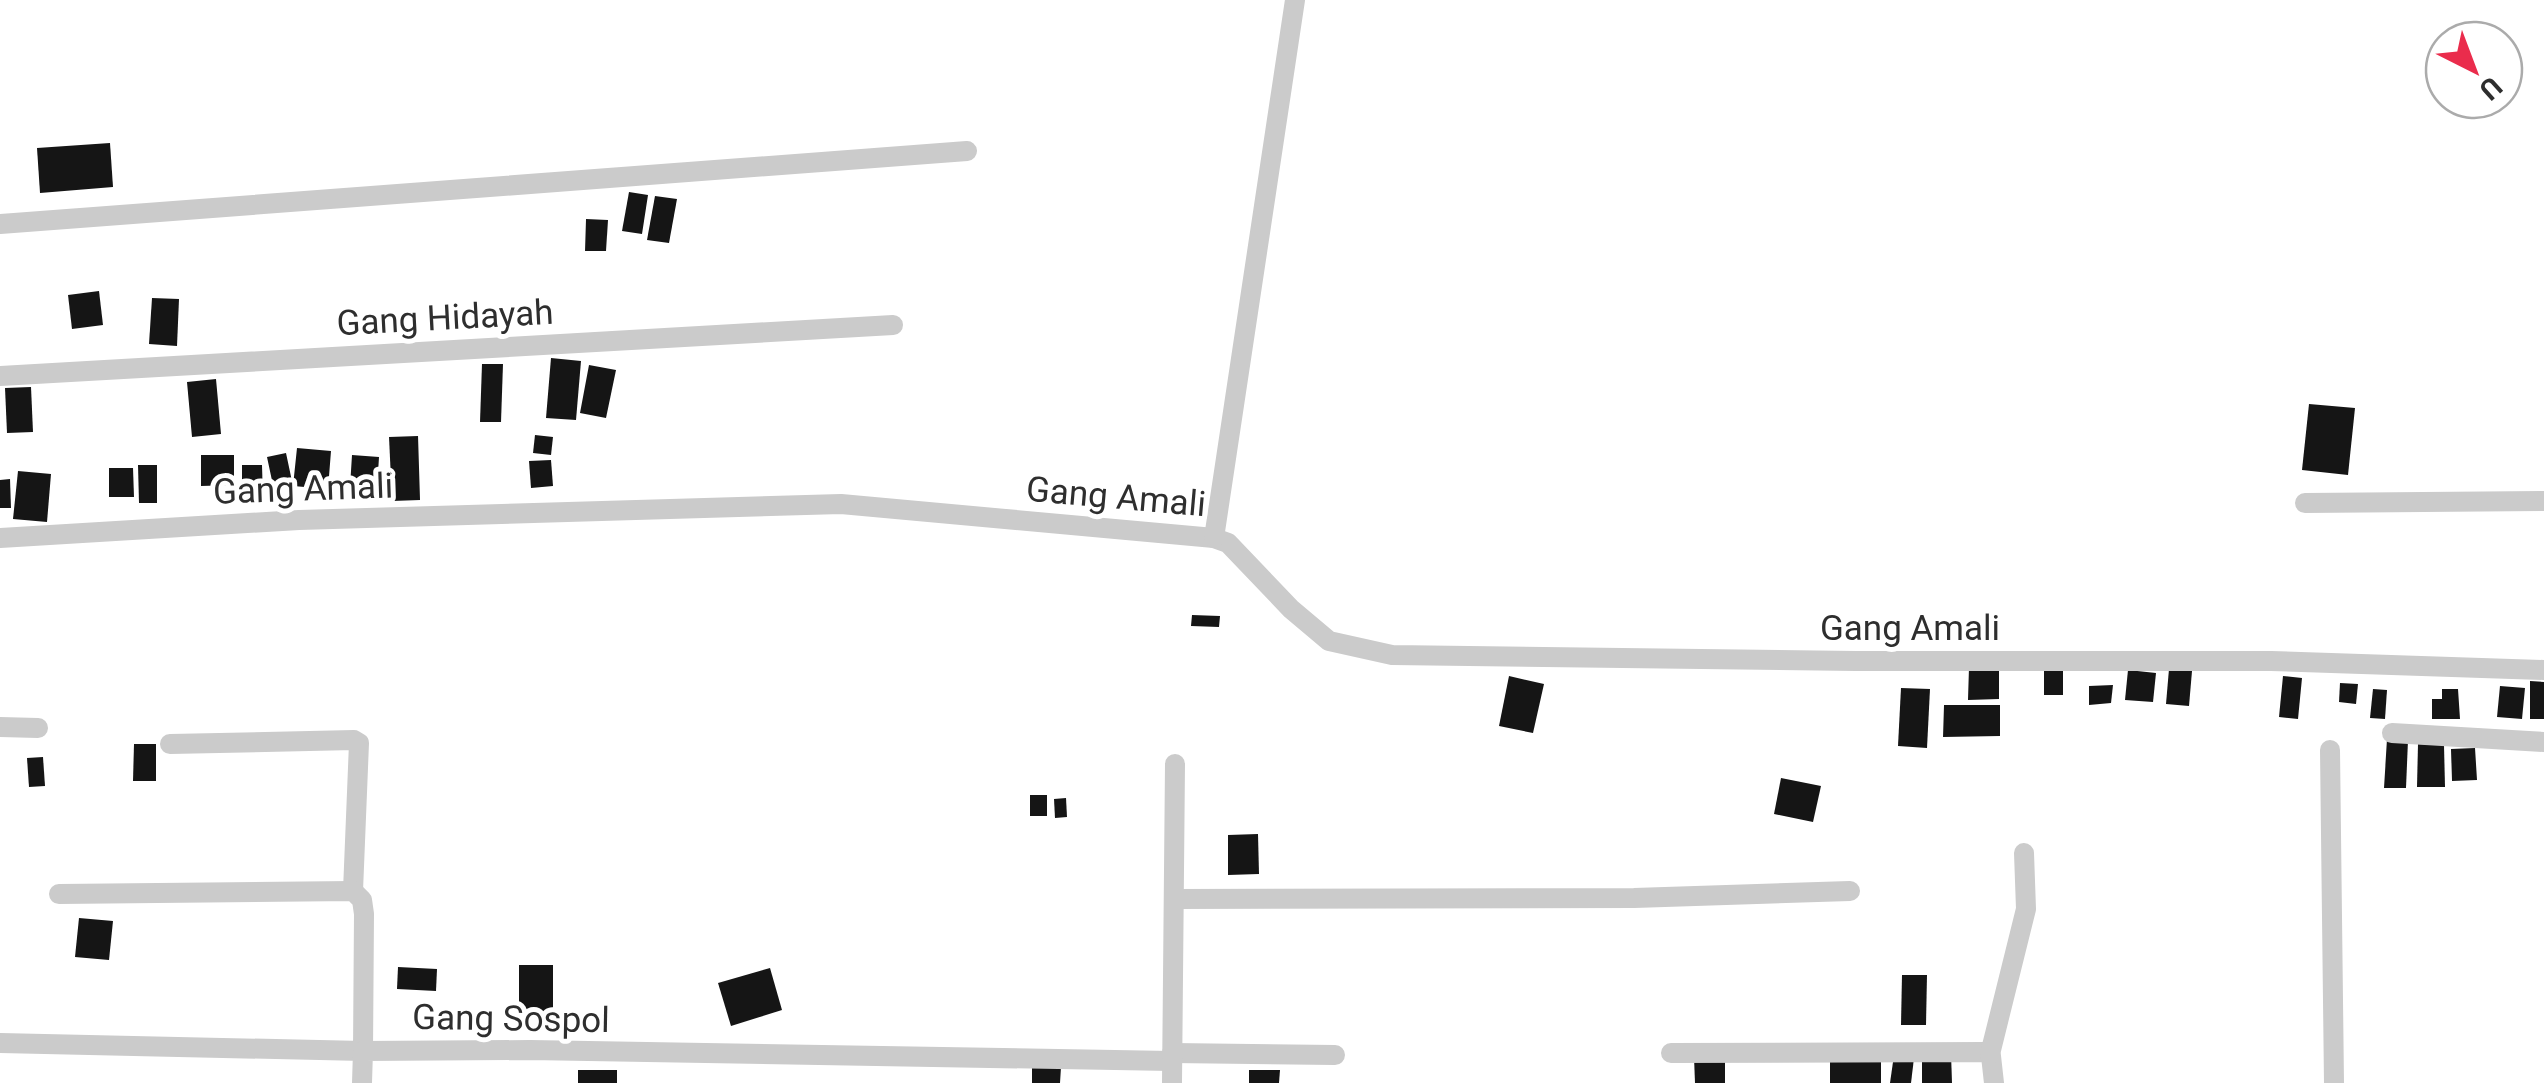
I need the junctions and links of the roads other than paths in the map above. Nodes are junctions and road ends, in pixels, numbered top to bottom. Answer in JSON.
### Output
{"nodes":[{"id":1,"x":1295,"y":0,"type":"edge"},
{"id":2,"x":968,"y":152,"type":"dead end"},
{"id":3,"x":0,"y":224,"type":"edge"},
{"id":4,"x":893,"y":326,"type":"dead end"},
{"id":5,"x":0,"y":376,"type":"edge"},
{"id":6,"x":2544,"y":500,"type":"edge"},
{"id":7,"x":2305,"y":503,"type":"dead end"},
{"id":8,"x":0,"y":538,"type":"edge"},
{"id":9,"x":1214,"y":538,"type":"junction"},
{"id":10,"x":2544,"y":670,"type":"edge"},
{"id":11,"x":0,"y":727,"type":"edge"},
{"id":12,"x":38,"y":728,"type":"dead end"},
{"id":13,"x":2392,"y":732,"type":"dead end"},
{"id":14,"x":2544,"y":742,"type":"edge"},
{"id":15,"x":170,"y":744,"type":"dead end"},
{"id":16,"x":2330,"y":750,"type":"dead end"},
{"id":17,"x":1175,"y":764,"type":"dead end"},
{"id":18,"x":2024,"y":853,"type":"dead end"},
{"id":19,"x":353,"y":891,"type":"junction"},
{"id":20,"x":1850,"y":891,"type":"dead end"},
{"id":21,"x":59,"y":894,"type":"dead end"},
{"id":22,"x":1174,"y":899,"type":"junction"},
{"id":23,"x":0,"y":1043,"type":"edge"},
{"id":24,"x":363,"y":1051,"type":"junction"},
{"id":25,"x":1672,"y":1053,"type":"dead end"},
{"id":26,"x":1990,"y":1054,"type":"junction"},
{"id":27,"x":1335,"y":1055,"type":"dead end"},
{"id":28,"x":1172,"y":1057,"type":"junction"},
{"id":29,"x":362,"y":1083,"type":"edge"},
{"id":30,"x":1172,"y":1083,"type":"edge"},
{"id":31,"x":1994,"y":1083,"type":"edge"},
{"id":32,"x":2334,"y":1083,"type":"edge"}],
"edges":[{"from":1,"to":9,"type":"street"},
{"from":2,"to":3,"type":"street"},
{"from":4,"to":5,"type":"street","name":"Gang Hidayah"},
{"from":6,"to":7,"type":"street"},
{"from":8,"to":9,"type":"street","name":"Gang Amali"},
{"from":9,"to":10,"type":"street","name":"Gang Amali"},
{"from":11,"to":12,"type":"street"},
{"from":13,"to":14,"type":"street"},
{"from":15,"to":19,"type":"street"},
{"from":16,"to":32,"type":"street"},
{"from":17,"to":22,"type":"street"},
{"from":18,"to":26,"type":"street"},
{"from":19,"to":21,"type":"street"},
{"from":19,"to":24,"type":"street"},
{"from":20,"to":22,"type":"street"},
{"from":22,"to":28,"type":"street"},
{"from":23,"to":24,"type":"street"},
{"from":24,"to":28,"type":"street","name":"Gang Sospol"},
{"from":24,"to":29,"type":"street","name":"Gang Sospol"},
{"from":25,"to":26,"type":"street"},
{"from":26,"to":31,"type":"street"},
{"from":27,"to":28,"type":"street","name":"Gang Sospol"},
{"from":28,"to":30,"type":"street"}]}
